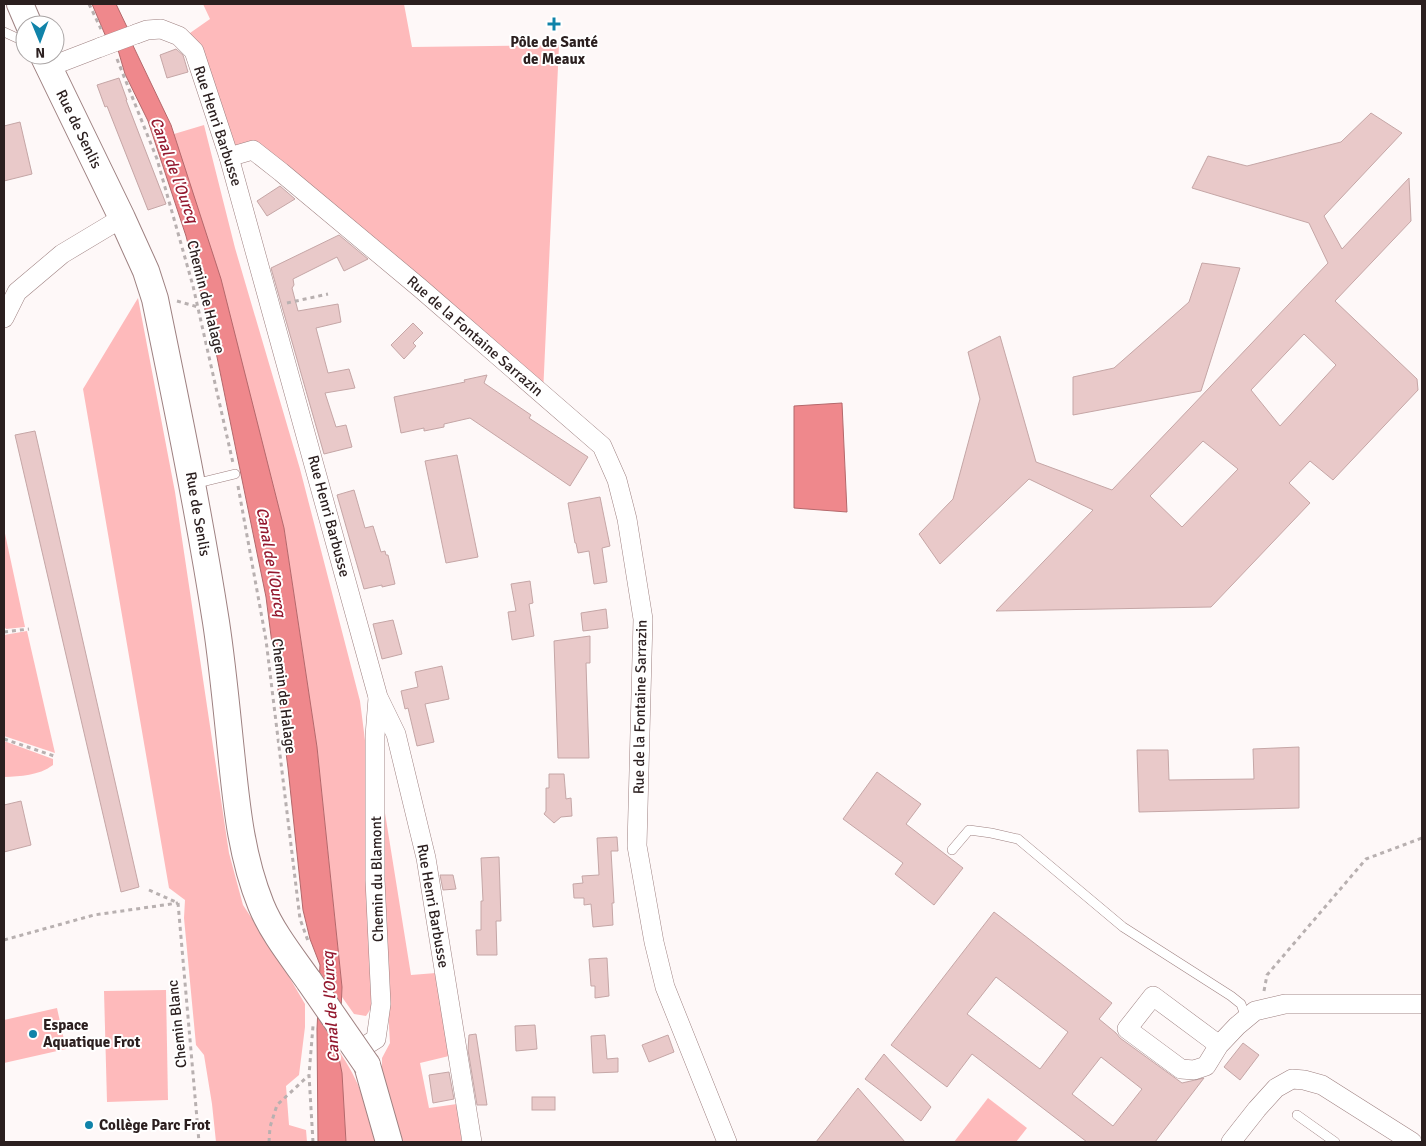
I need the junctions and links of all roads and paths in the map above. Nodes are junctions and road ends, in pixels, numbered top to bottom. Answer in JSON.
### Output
{"nodes":[{"id":1,"x":90,"y":4,"type":"edge"},
{"id":2,"x":106,"y":46,"type":"junction"},
{"id":3,"x":65,"y":56,"type":"edge"},
{"id":4,"x":48,"y":65,"type":"edge"},
{"id":5,"x":230,"y":157,"type":"junction"},
{"id":6,"x":122,"y":218,"type":"junction"},
{"id":7,"x":328,"y":294,"type":"dead end"},
{"id":8,"x":271,"y":306,"type":"junction"},
{"id":9,"x":4,"y":318,"type":"edge"},
{"id":10,"x":235,"y":474,"type":"junction"},
{"id":11,"x":193,"y":485,"type":"junction"},
{"id":12,"x":29,"y":629,"type":"dead end"},
{"id":13,"x":4,"y":632,"type":"edge"},
{"id":14,"x":378,"y":697,"type":"junction"},
{"id":15,"x":4,"y":739,"type":"edge"},
{"id":16,"x":57,"y":757,"type":"dead end"},
{"id":17,"x":1422,"y":838,"type":"edge"},
{"id":18,"x":952,"y":850,"type":"dead end"},
{"id":19,"x":149,"y":890,"type":"dead end"},
{"id":20,"x":178,"y":903,"type":"junction"},
{"id":21,"x":4,"y":940,"type":"edge"},
{"id":22,"x":308,"y":942,"type":"dead end"},
{"id":23,"x":1422,"y":1004,"type":"edge"},
{"id":24,"x":1254,"y":1014,"type":"junction"},
{"id":25,"x":314,"y":1016,"type":"dead end"},
{"id":26,"x":1219,"y":1045,"type":"junction"},
{"id":27,"x":362,"y":1058,"type":"junction"},
{"id":28,"x":309,"y":1075,"type":"junction"},
{"id":29,"x":1297,"y":1115,"type":"dead end"},
{"id":30,"x":199,"y":1142,"type":"edge"},
{"id":31,"x":269,"y":1142,"type":"edge"},
{"id":32,"x":313,"y":1142,"type":"edge"},
{"id":33,"x":390,"y":1142,"type":"edge"},
{"id":34,"x":472,"y":1142,"type":"edge"},
{"id":35,"x":727,"y":1142,"type":"edge"},
{"id":36,"x":1232,"y":1142,"type":"edge"},
{"id":37,"x":1335,"y":1142,"type":"edge"},
{"id":38,"x":1412,"y":1142,"type":"edge"}],
"edges":[{"from":1,"to":2,"type":"path","name":"Chemin de Halage"},
{"from":2,"to":3,"type":"street","name":"Rue Henri Barbusse"},
{"from":2,"to":5,"type":"street","name":"Rue Henri Barbusse","bridge":true},
{"from":2,"to":10,"type":"path","name":"Chemin de Halage"},
{"from":4,"to":6,"type":"main road","name":"Rue de Senlis"},
{"from":5,"to":8,"type":"street","name":"Rue Henri Barbusse"},
{"from":5,"to":35,"type":"street","name":"Rue de la Fontaine Sarrazin"},
{"from":6,"to":9,"type":"street"},
{"from":6,"to":11,"type":"main road","name":"Rue de Senlis"},
{"from":7,"to":8,"type":"path"},
{"from":8,"to":14,"type":"street","name":"Rue Henri Barbusse"},
{"from":10,"to":11,"type":"lane"},
{"from":10,"to":22,"type":"path","name":"Chemin de Halage"},
{"from":11,"to":27,"type":"main road","name":"Rue de Senlis","bridge":true},
{"from":12,"to":13,"type":"path"},
{"from":14,"to":27,"type":"street","name":"Chemin du Blamont"},
{"from":14,"to":34,"type":"street","name":"Rue Henri Barbusse"},
{"from":15,"to":16,"type":"path"},
{"from":17,"to":24,"type":"path"},
{"from":18,"to":24,"type":"lane"},
{"from":19,"to":20,"type":"path"},
{"from":20,"to":21,"type":"path"},
{"from":20,"to":30,"type":"path","name":"Chemin Blanc"},
{"from":23,"to":24,"type":"street"},
{"from":24,"to":26,"type":"street"},
{"from":25,"to":28,"type":"path"},
{"from":26,"to":26,"type":"street"},
{"from":27,"to":33,"type":"main road","name":"Rue de Senlis"},
{"from":28,"to":31,"type":"path"},
{"from":28,"to":32,"type":"path"},
{"from":29,"to":37,"type":"lane"},
{"from":36,"to":38,"type":"street"}]}
